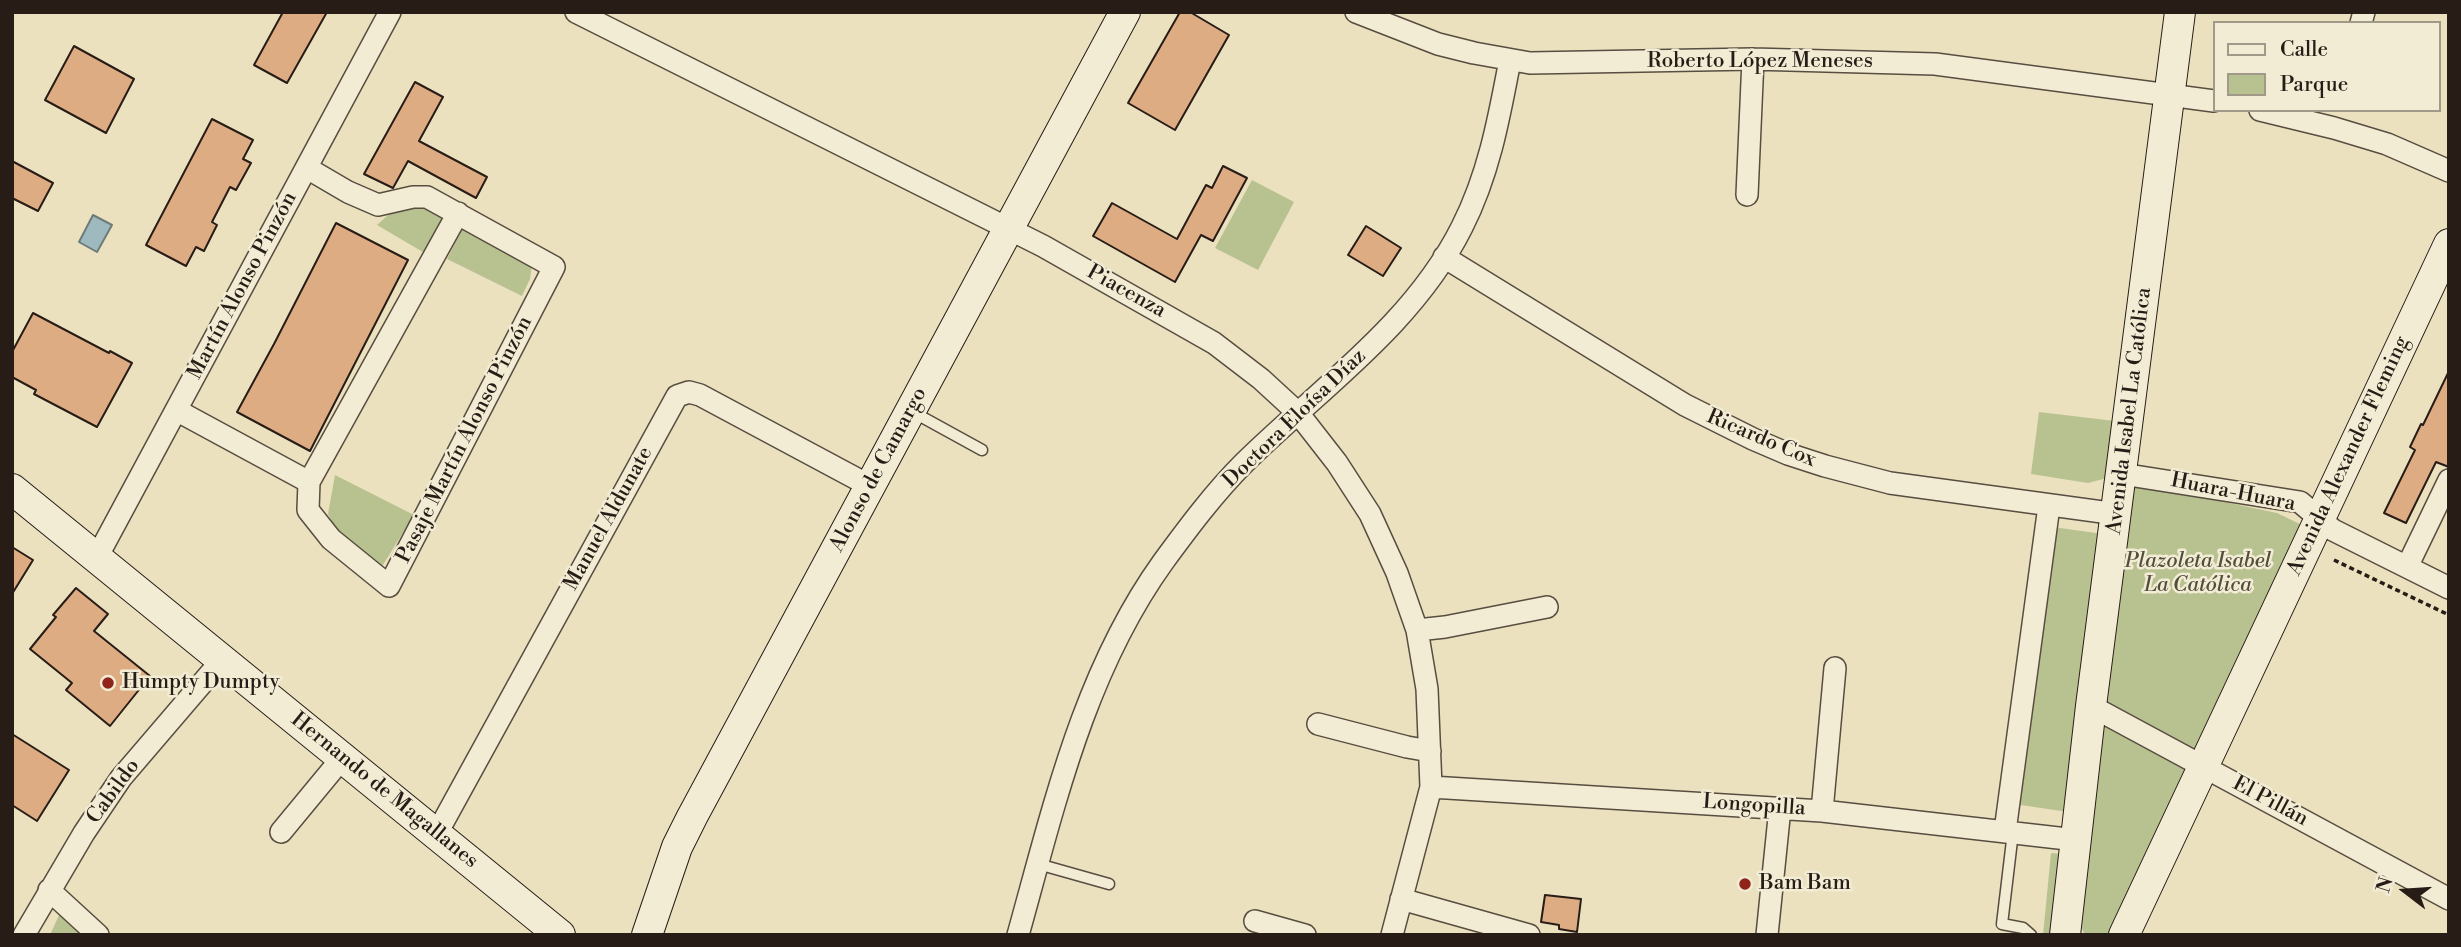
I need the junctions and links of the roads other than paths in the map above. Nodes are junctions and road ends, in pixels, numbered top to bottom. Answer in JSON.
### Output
{"nodes":[{"id":1,"x":390,"y":12,"type":"edge"},
{"id":2,"x":576,"y":12,"type":"edge"},
{"id":3,"x":1125,"y":12,"type":"edge"},
{"id":4,"x":1356,"y":12,"type":"edge"},
{"id":5,"x":2180,"y":12,"type":"edge"},
{"id":6,"x":1753,"y":59,"type":"junction"},
{"id":7,"x":1510,"y":60,"type":"junction"},
{"id":8,"x":2170,"y":94,"type":"junction"},
{"id":9,"x":2212,"y":101,"type":"edge"},
{"id":10,"x":2277,"y":112,"type":"edge"},
{"id":11,"x":2336,"y":119,"type":"edge"},
{"id":12,"x":307,"y":168,"type":"junction"},
{"id":13,"x":2449,"y":171,"type":"edge"},
{"id":14,"x":1747,"y":195,"type":"dead end"},
{"id":15,"x":458,"y":213,"type":"junction"},
{"id":16,"x":1010,"y":228,"type":"junction"},
{"id":17,"x":2449,"y":244,"type":"edge"},
{"id":18,"x":1444,"y":257,"type":"junction"},
{"id":19,"x":176,"y":410,"type":"junction"},
{"id":20,"x":911,"y":411,"type":"junction"},
{"id":21,"x":1298,"y":413,"type":"junction"},
{"id":22,"x":982,"y":450,"type":"dead end"},
{"id":23,"x":2122,"y":474,"type":"junction"},
{"id":24,"x":2449,"y":480,"type":"edge"},
{"id":25,"x":309,"y":482,"type":"junction"},
{"id":26,"x":870,"y":486,"type":"junction"},
{"id":27,"x":12,"y":489,"type":"edge"},
{"id":28,"x":2049,"y":506,"type":"junction"},
{"id":29,"x":2117,"y":514,"type":"junction"},
{"id":30,"x":2320,"y":519,"type":"junction"},
{"id":31,"x":96,"y":559,"type":"junction"},
{"id":32,"x":2407,"y":567,"type":"junction"},
{"id":33,"x":2449,"y":588,"type":"edge"},
{"id":34,"x":1547,"y":607,"type":"dead end"},
{"id":35,"x":1417,"y":630,"type":"junction"},
{"id":36,"x":222,"y":660,"type":"junction"},
{"id":37,"x":1835,"y":668,"type":"dead end"},
{"id":38,"x":2091,"y":706,"type":"junction"},
{"id":39,"x":1318,"y":724,"type":"dead end"},
{"id":40,"x":1430,"y":751,"type":"junction"},
{"id":41,"x":343,"y":757,"type":"junction"},
{"id":42,"x":2203,"y":766,"type":"junction"},
{"id":43,"x":1431,"y":787,"type":"junction"},
{"id":44,"x":1780,"y":808,"type":"junction"},
{"id":45,"x":1822,"y":811,"type":"junction"},
{"id":46,"x":2009,"y":831,"type":"junction"},
{"id":47,"x":281,"y":832,"type":"dead end"},
{"id":48,"x":437,"y":833,"type":"junction"},
{"id":49,"x":2076,"y":839,"type":"junction"},
{"id":50,"x":1038,"y":864,"type":"junction"},
{"id":51,"x":1109,"y":884,"type":"dead end"},
{"id":52,"x":49,"y":890,"type":"junction"},
{"id":53,"x":2449,"y":899,"type":"edge"},
{"id":54,"x":1401,"y":900,"type":"junction"},
{"id":55,"x":1255,"y":921,"type":"dead end"},
{"id":56,"x":24,"y":935,"type":"edge"},
{"id":57,"x":98,"y":935,"type":"edge"},
{"id":58,"x":560,"y":935,"type":"edge"},
{"id":59,"x":647,"y":935,"type":"edge"},
{"id":60,"x":1018,"y":935,"type":"edge"},
{"id":61,"x":1305,"y":935,"type":"edge"},
{"id":62,"x":1392,"y":935,"type":"edge"},
{"id":63,"x":1530,"y":935,"type":"edge"},
{"id":64,"x":1767,"y":935,"type":"edge"},
{"id":65,"x":2031,"y":935,"type":"edge"},
{"id":66,"x":2065,"y":935,"type":"edge"},
{"id":67,"x":2124,"y":935,"type":"edge"}],
"edges":[{"from":1,"to":12,"type":"street","name":"Martín Alonso Pinzón"},
{"from":2,"to":16,"type":"street","name":"Piacenza"},
{"from":3,"to":16,"type":"street","name":"Alonso de Camargo"},
{"from":4,"to":7,"type":"street","name":"Roberto López Meneses"},
{"from":5,"to":8,"type":"street","name":"Avenida Isabel La Católica"},
{"from":6,"to":7,"type":"street","name":"Roberto López Meneses"},
{"from":6,"to":8,"type":"street","name":"Roberto López Meneses"},
{"from":6,"to":14,"type":"street"},
{"from":7,"to":18,"type":"street","name":"Doctora Eloísa Díaz"},
{"from":8,"to":9,"type":"street","name":"Roberto López Meneses"},
{"from":8,"to":23,"type":"street","name":"Avenida Isabel La Católica"},
{"from":10,"to":11,"type":"street"},
{"from":11,"to":13,"type":"street"},
{"from":12,"to":15,"type":"street","name":"Pasaje Martín Alonso Pinzón"},
{"from":12,"to":19,"type":"street","name":"Martín Alonso Pinzón"},
{"from":15,"to":25,"type":"street"},
{"from":15,"to":25,"type":"street","name":"Pasaje Martín Alonso Pinzón"},
{"from":16,"to":20,"type":"street","name":"Alonso de Camargo"},
{"from":16,"to":21,"type":"street","name":"Piacenza"},
{"from":17,"to":30,"type":"street","name":"Avenida Alexander Fleming"},
{"from":18,"to":21,"type":"street","name":"Doctora Eloísa Díaz"},
{"from":18,"to":28,"type":"street","name":"Ricardo Cox"},
{"from":19,"to":25,"type":"street"},
{"from":19,"to":31,"type":"street","name":"Martín Alonso Pinzón"},
{"from":20,"to":22,"type":"lane"},
{"from":20,"to":26,"type":"street","name":"Alonso de Camargo"},
{"from":21,"to":35,"type":"street","name":"Piacenza"},
{"from":21,"to":50,"type":"street","name":"Doctora Eloísa Díaz"},
{"from":23,"to":29,"type":"street","name":"Avenida Isabel La Católica"},
{"from":23,"to":30,"type":"street","name":"Huara-Huara"},
{"from":24,"to":32,"type":"street"},
{"from":26,"to":48,"type":"street","name":"Manuel Aldunate"},
{"from":26,"to":59,"type":"street","name":"Alonso de Camargo"},
{"from":27,"to":31,"type":"street","name":"Hernando de Magallanes"},
{"from":28,"to":29,"type":"street","name":"Ricardo Cox"},
{"from":28,"to":46,"type":"street"},
{"from":29,"to":38,"type":"street","name":"Avenida Isabel La Católica"},
{"from":30,"to":32,"type":"street","name":"Huara-Huara"},
{"from":30,"to":42,"type":"street","name":"Avenida Alexander Fleming"},
{"from":31,"to":36,"type":"street","name":"Hernando de Magallanes"},
{"from":32,"to":33,"type":"street","name":"Huara-Huara"},
{"from":34,"to":35,"type":"street"},
{"from":35,"to":40,"type":"street","name":"Piacenza"},
{"from":36,"to":41,"type":"street","name":"Hernando de Magallanes"},
{"from":36,"to":52,"type":"street","name":"Cabildo"},
{"from":37,"to":45,"type":"street"},
{"from":38,"to":42,"type":"street","name":"El Pillán"},
{"from":38,"to":49,"type":"street","name":"Avenida Isabel La Católica"},
{"from":39,"to":40,"type":"street"},
{"from":40,"to":43,"type":"street","name":"Piacenza"},
{"from":41,"to":47,"type":"street"},
{"from":41,"to":48,"type":"street","name":"Hernando de Magallanes"},
{"from":42,"to":53,"type":"street","name":"El Pillán"},
{"from":42,"to":67,"type":"street","name":"Avenida Alexander Fleming"},
{"from":43,"to":44,"type":"street","name":"Longopilla"},
{"from":43,"to":54,"type":"street","name":"Piacenza"},
{"from":44,"to":45,"type":"street","name":"Longopilla"},
{"from":44,"to":64,"type":"street"},
{"from":45,"to":46,"type":"street","name":"Longopilla"},
{"from":46,"to":49,"type":"street","name":"Longopilla"},
{"from":46,"to":65,"type":"lane"},
{"from":48,"to":58,"type":"street","name":"Hernando de Magallanes"},
{"from":49,"to":66,"type":"street","name":"Avenida Isabel La Católica"},
{"from":50,"to":51,"type":"lane"},
{"from":50,"to":60,"type":"street","name":"Doctora Eloísa Díaz"},
{"from":52,"to":56,"type":"street","name":"Cabildo"},
{"from":52,"to":57,"type":"street"},
{"from":54,"to":62,"type":"street","name":"Piacenza"},
{"from":54,"to":63,"type":"street"},
{"from":55,"to":61,"type":"street"}]}
